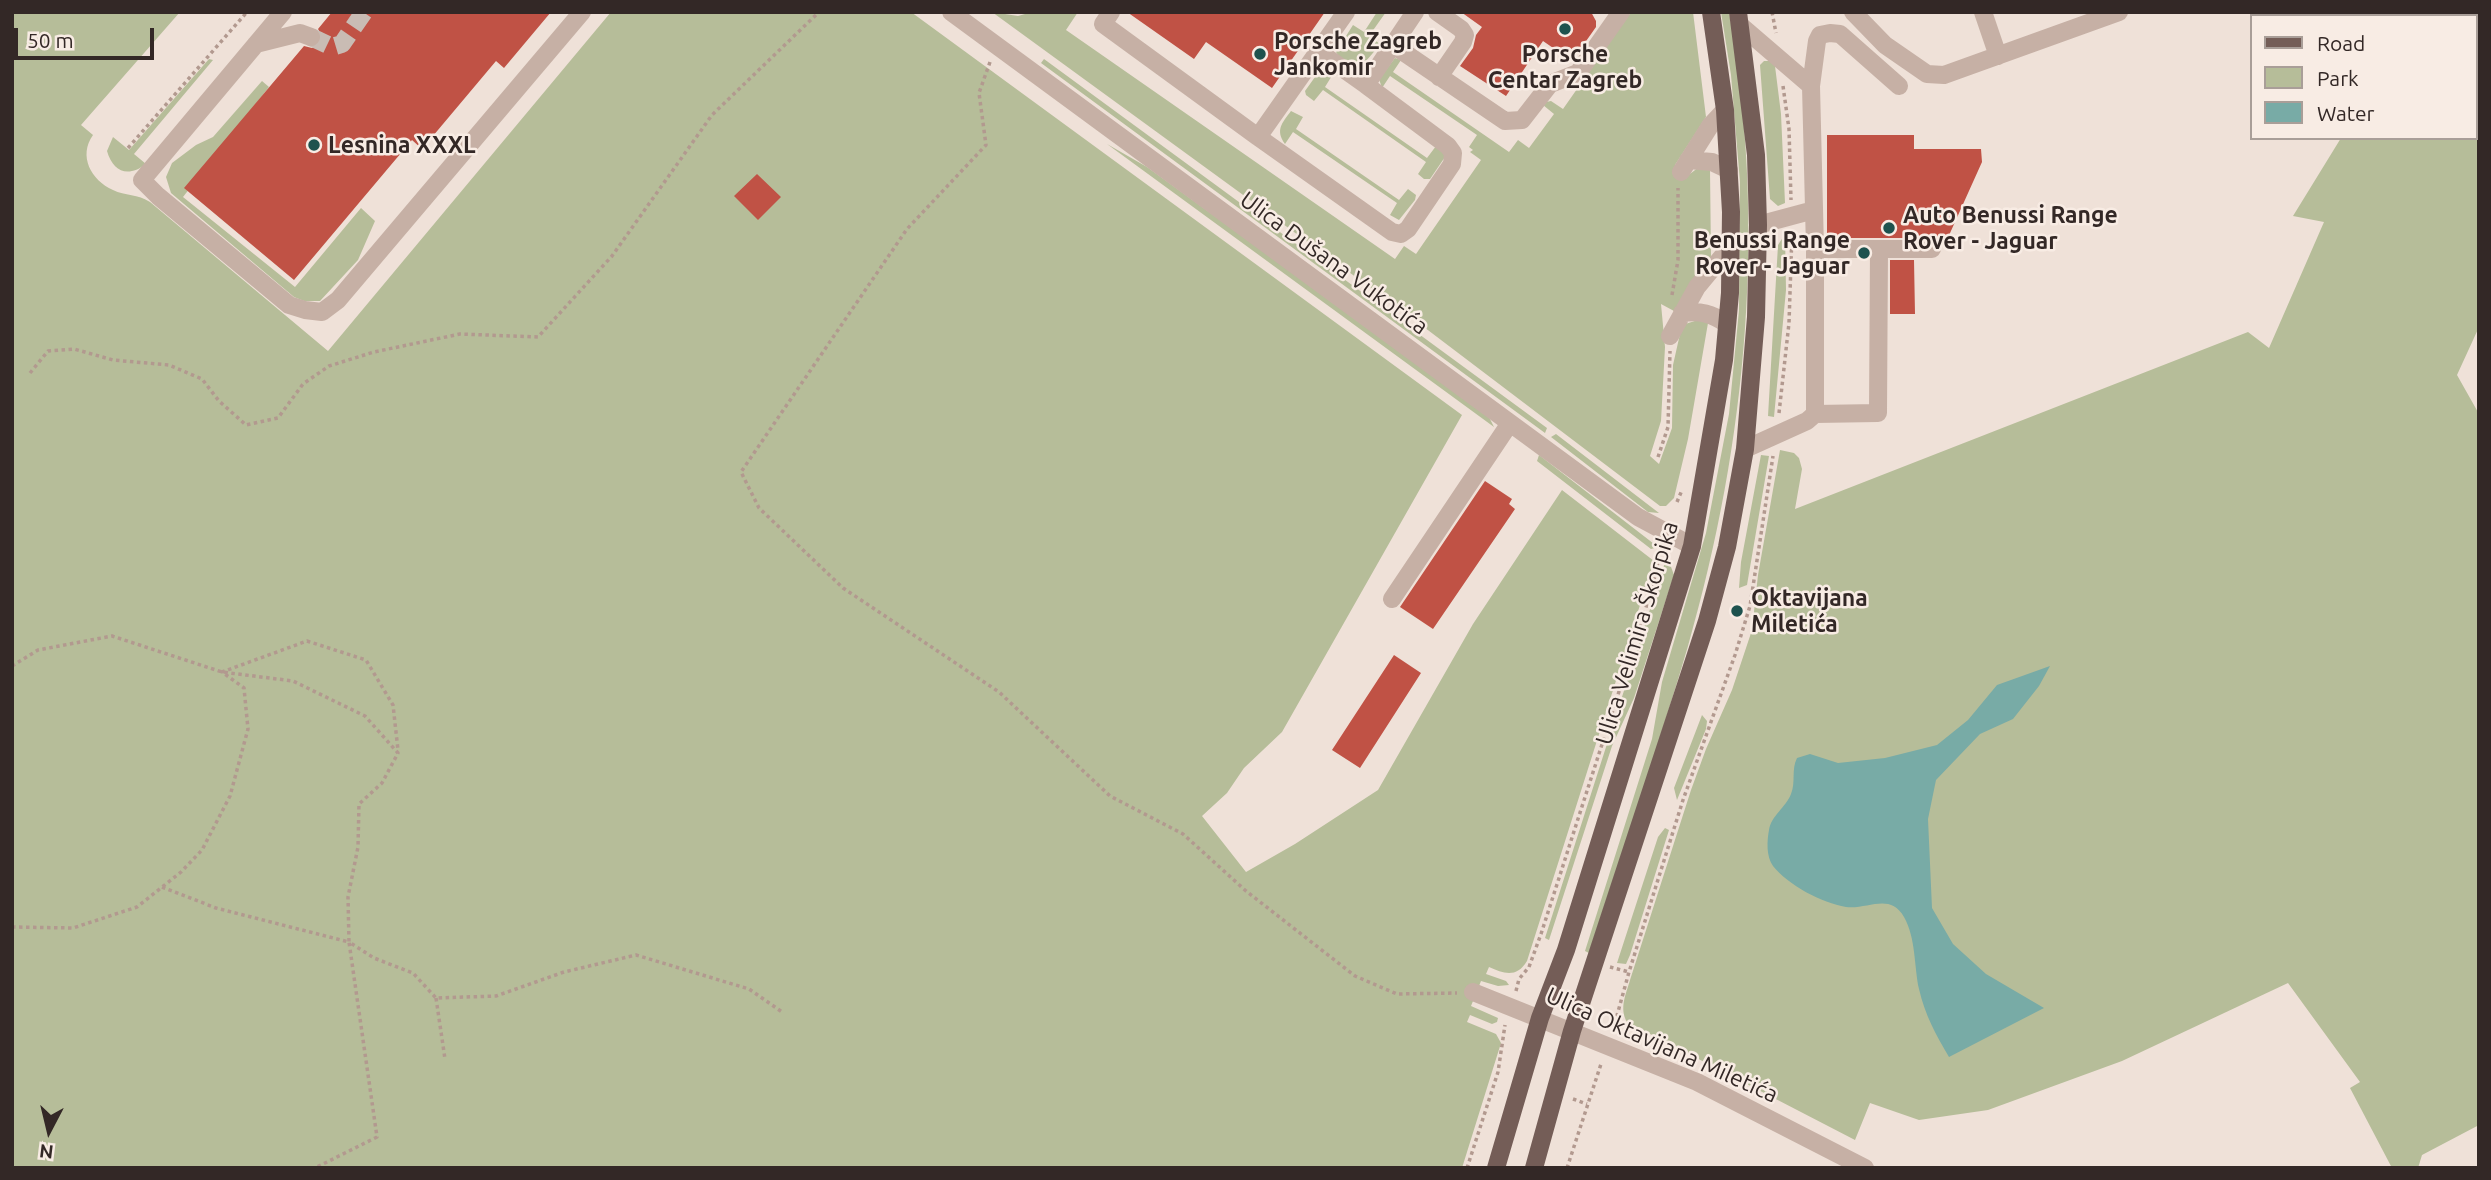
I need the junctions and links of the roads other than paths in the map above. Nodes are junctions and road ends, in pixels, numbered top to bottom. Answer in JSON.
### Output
{"nodes":[{"id":1,"x":283,"y":12,"type":"edge"},
{"id":2,"x":582,"y":12,"type":"edge"},
{"id":3,"x":951,"y":12,"type":"edge"},
{"id":4,"x":1111,"y":12,"type":"edge"},
{"id":5,"x":1346,"y":12,"type":"edge"},
{"id":6,"x":1415,"y":12,"type":"edge"},
{"id":7,"x":1437,"y":12,"type":"edge"},
{"id":8,"x":1620,"y":12,"type":"edge"},
{"id":9,"x":1711,"y":12,"type":"edge"},
{"id":10,"x":1853,"y":12,"type":"edge"},
{"id":11,"x":1983,"y":12,"type":"edge"},
{"id":12,"x":2119,"y":12,"type":"edge"},
{"id":13,"x":1739,"y":18,"type":"edge"},
{"id":14,"x":312,"y":37,"type":"tunnel mouth"},
{"id":15,"x":256,"y":44,"type":"junction"},
{"id":16,"x":1392,"y":45,"type":"junction"},
{"id":17,"x":1318,"y":51,"type":"junction"},
{"id":18,"x":1998,"y":56,"type":"junction"},
{"id":19,"x":1439,"y":77,"type":"junction"},
{"id":20,"x":1366,"y":85,"type":"junction"},
{"id":21,"x":1811,"y":86,"type":"junction"},
{"id":22,"x":1899,"y":86,"type":"dead end"},
{"id":23,"x":1725,"y":110,"type":"junction"},
{"id":24,"x":1258,"y":137,"type":"junction"},
{"id":25,"x":1729,"y":170,"type":"junction"},
{"id":26,"x":1815,"y":210,"type":"junction"},
{"id":27,"x":1758,"y":225,"type":"junction"},
{"id":28,"x":1731,"y":246,"type":"junction"},
{"id":29,"x":1815,"y":249,"type":"junction"},
{"id":30,"x":1879,"y":249,"type":"junction"},
{"id":31,"x":1932,"y":249,"type":"dead end"},
{"id":32,"x":1682,"y":313,"type":"junction"},
{"id":33,"x":1727,"y":324,"type":"junction"},
{"id":34,"x":1670,"y":336,"type":"dead end"},
{"id":35,"x":1815,"y":414,"type":"junction"},
{"id":36,"x":1510,"y":423,"type":"junction"},
{"id":37,"x":1745,"y":449,"type":"junction"},
{"id":38,"x":1692,"y":546,"type":"junction"},
{"id":39,"x":1392,"y":599,"type":"dead end"},
{"id":40,"x":1473,"y":992,"type":"road end"},
{"id":41,"x":1540,"y":1018,"type":"junction"},
{"id":42,"x":1572,"y":1031,"type":"junction"},
{"id":43,"x":1496,"y":1168,"type":"edge"},
{"id":44,"x":1534,"y":1168,"type":"edge"},
{"id":45,"x":1865,"y":1168,"type":"edge"}],
"edges":[{"from":1,"to":15,"type":"street"},
{"from":2,"to":15,"type":"street"},
{"from":3,"to":36,"type":"street","name":"Ulica Dušana Vukotića"},
{"from":4,"to":24,"type":"street"},
{"from":5,"to":17,"type":"street"},
{"from":6,"to":16,"type":"street"},
{"from":7,"to":19,"type":"street"},
{"from":8,"to":19,"type":"street"},
{"from":9,"to":23,"type":"main road","name":"Ulica Velimira Škorpika"},
{"from":10,"to":18,"type":"street"},
{"from":11,"to":18,"type":"street"},
{"from":12,"to":18,"type":"street"},
{"from":13,"to":21,"type":"street"},
{"from":13,"to":27,"type":"main road"},
{"from":14,"to":15,"type":"street"},
{"from":16,"to":19,"type":"street"},
{"from":16,"to":20,"type":"street"},
{"from":17,"to":20,"type":"street"},
{"from":17,"to":24,"type":"street"},
{"from":20,"to":24,"type":"street"},
{"from":21,"to":22,"type":"street"},
{"from":21,"to":26,"type":"street"},
{"from":23,"to":25,"type":"main road","name":"Ulica Velimira Škorpika"},
{"from":23,"to":25,"type":"street"},
{"from":25,"to":28,"type":"main road","name":"Ulica Velimira Škorpika"},
{"from":26,"to":27,"type":"street"},
{"from":26,"to":29,"type":"street"},
{"from":27,"to":37,"type":"main road"},
{"from":28,"to":32,"type":"street"},
{"from":28,"to":33,"type":"main road","name":"Ulica Velimira Škorpika"},
{"from":29,"to":30,"type":"street"},
{"from":29,"to":35,"type":"street"},
{"from":30,"to":31,"type":"street"},
{"from":30,"to":35,"type":"street"},
{"from":32,"to":33,"type":"street"},
{"from":32,"to":34,"type":"street"},
{"from":33,"to":38,"type":"main road","name":"Ulica Velimira Škorpika"},
{"from":35,"to":37,"type":"street"},
{"from":36,"to":38,"type":"street","name":"Ulica Dušana Vukotića"},
{"from":36,"to":39,"type":"street"},
{"from":37,"to":42,"type":"main road"},
{"from":38,"to":41,"type":"main road","name":"Ulica Velimira Škorpika"},
{"from":40,"to":41,"type":"street","name":"Ulica Oktavijana Miletića"},
{"from":41,"to":42,"type":"street","name":"Ulica Oktavijana Miletića"},
{"from":41,"to":43,"type":"main road","name":"Ulica Velimira Škorpika"},
{"from":42,"to":44,"type":"main road"},
{"from":42,"to":45,"type":"street","name":"Ulica Oktavijana Miletića"}]}
